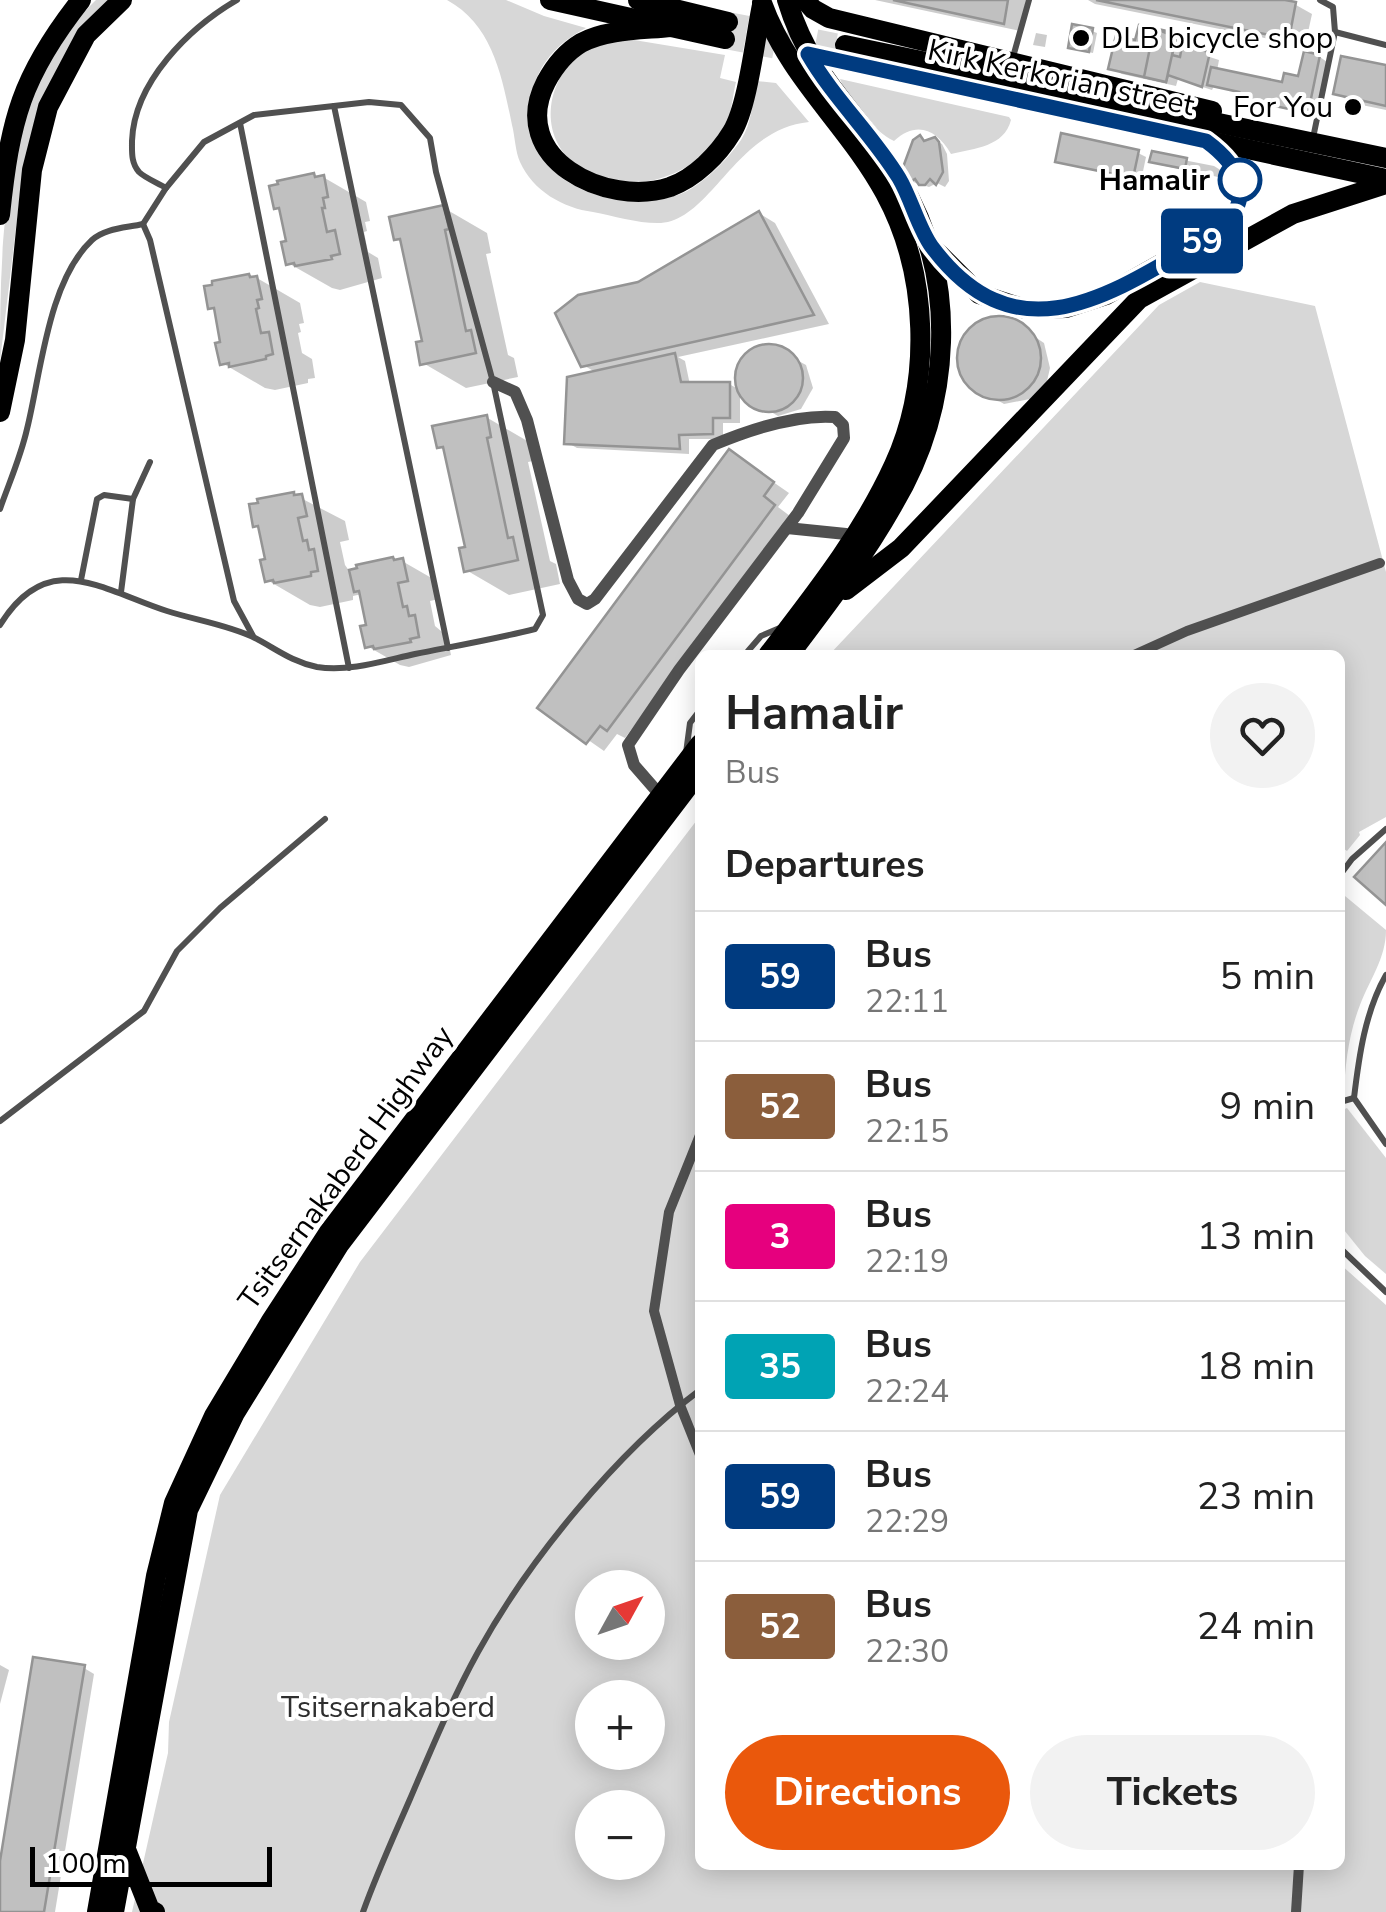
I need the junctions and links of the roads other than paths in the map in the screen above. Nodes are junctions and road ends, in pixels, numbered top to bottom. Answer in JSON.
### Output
{"nodes":[{"id":1,"x":80,"y":0,"type":"edge"},
{"id":2,"x":122,"y":0,"type":"edge"},
{"id":3,"x":238,"y":0,"type":"edge"},
{"id":4,"x":550,"y":0,"type":"edge"},
{"id":5,"x":638,"y":0,"type":"edge"},
{"id":6,"x":788,"y":0,"type":"edge"},
{"id":7,"x":805,"y":0,"type":"edge"},
{"id":8,"x":1028,"y":0,"type":"edge"},
{"id":9,"x":1320,"y":0,"type":"edge"},
{"id":10,"x":762,"y":1,"type":"edge"},
{"id":11,"x":665,"y":12,"type":"edge"},
{"id":12,"x":726,"y":30,"type":"tunnel mouth"},
{"id":13,"x":1336,"y":32,"type":"junction"},
{"id":14,"x":1386,"y":45,"type":"edge"},
{"id":15,"x":1011,"y":63,"type":"junction"},
{"id":16,"x":334,"y":106,"type":"junction"},
{"id":17,"x":240,"y":122,"type":"junction"},
{"id":18,"x":1206,"y":141,"type":"junction"},
{"id":19,"x":1303,"y":142,"type":"junction"},
{"id":20,"x":1386,"y":158,"type":"edge"},
{"id":21,"x":1386,"y":182,"type":"edge"},
{"id":22,"x":166,"y":188,"type":"junction"},
{"id":23,"x":0,"y":215,"type":"edge"},
{"id":24,"x":143,"y":224,"type":"junction"},
{"id":25,"x":929,"y":244,"type":"junction"},
{"id":26,"x":493,"y":382,"type":"junction"},
{"id":27,"x":0,"y":412,"type":"edge"},
{"id":28,"x":150,"y":462,"type":"dead end"},
{"id":29,"x":134,"y":500,"type":"junction"},
{"id":30,"x":0,"y":510,"type":"edge"},
{"id":31,"x":787,"y":528,"type":"junction"},
{"id":32,"x":846,"y":534,"type":"dead end"},
{"id":33,"x":1380,"y":563,"type":"dead end"},
{"id":34,"x":82,"y":580,"type":"junction"},
{"id":35,"x":121,"y":592,"type":"junction"},
{"id":36,"x":833,"y":600,"type":"junction"},
{"id":37,"x":0,"y":625,"type":"edge"},
{"id":38,"x":254,"y":638,"type":"junction"},
{"id":39,"x":448,"y":648,"type":"junction"},
{"id":40,"x":761,"y":650,"type":"edge"},
{"id":41,"x":793,"y":650,"type":"edge"},
{"id":42,"x":1145,"y":650,"type":"edge"},
{"id":43,"x":349,"y":668,"type":"junction"},
{"id":44,"x":695,"y":716,"type":"edge"},
{"id":45,"x":692,"y":768,"type":"edge"},
{"id":46,"x":661,"y":796,"type":"junction"},
{"id":47,"x":324,"y":820,"type":"dead end"},
{"id":48,"x":1386,"y":830,"type":"edge"},
{"id":49,"x":1345,"y":869,"type":"edge"},
{"id":50,"x":1386,"y":975,"type":"edge"},
{"id":51,"x":1354,"y":1098,"type":"junction"},
{"id":52,"x":1345,"y":1101,"type":"edge"},
{"id":53,"x":0,"y":1121,"type":"edge"},
{"id":54,"x":1386,"y":1144,"type":"edge"},
{"id":55,"x":695,"y":1148,"type":"edge"},
{"id":56,"x":1345,"y":1253,"type":"edge"},
{"id":57,"x":1386,"y":1292,"type":"edge"},
{"id":58,"x":695,"y":1394,"type":"edge"},
{"id":59,"x":680,"y":1405,"type":"junction"},
{"id":60,"x":695,"y":1443,"type":"edge"},
{"id":61,"x":126,"y":1847,"type":"junction"},
{"id":62,"x":1299,"y":1870,"type":"edge"},
{"id":63,"x":97,"y":1912,"type":"edge"},
{"id":64,"x":114,"y":1912,"type":"edge"},
{"id":65,"x":155,"y":1912,"type":"edge"},
{"id":66,"x":363,"y":1912,"type":"edge"},
{"id":67,"x":1296,"y":1912,"type":"edge"}],
"edges":[{"from":1,"to":23,"type":"main road"},
{"from":2,"to":27,"type":"main road"},
{"from":3,"to":22,"type":"lane"},
{"from":4,"to":11,"type":"main road"},
{"from":5,"to":11,"type":"main road"},
{"from":6,"to":25,"type":"main road"},
{"from":7,"to":15,"type":"main road"},
{"from":8,"to":15,"type":"lane"},
{"from":9,"to":13,"type":"lane"},
{"from":10,"to":11,"type":"main road"},
{"from":10,"to":40,"type":"main road"},
{"from":11,"to":12,"type":"main road"},
{"from":13,"to":14,"type":"lane"},
{"from":13,"to":19,"type":"lane"},
{"from":15,"to":19,"type":"main road"},
{"from":16,"to":17,"type":"lane"},
{"from":16,"to":26,"type":"lane"},
{"from":16,"to":39,"type":"lane"},
{"from":17,"to":22,"type":"lane"},
{"from":17,"to":43,"type":"lane"},
{"from":18,"to":19,"type":"main road","name":"Kirk Kerkorian street"},
{"from":18,"to":21,"type":"main road","name":"Kirk Kerkorian street"},
{"from":18,"to":25,"type":"main road"},
{"from":19,"to":20,"type":"main road","name":"Kirk Kerkorian street"},
{"from":21,"to":36,"type":"main road"},
{"from":22,"to":24,"type":"lane"},
{"from":24,"to":30,"type":"lane"},
{"from":24,"to":38,"type":"lane"},
{"from":25,"to":36,"type":"main road"},
{"from":26,"to":31,"type":"street"},
{"from":26,"to":39,"type":"lane"},
{"from":28,"to":29,"type":"lane"},
{"from":29,"to":34,"type":"lane"},
{"from":29,"to":35,"type":"lane"},
{"from":31,"to":32,"type":"street"},
{"from":31,"to":46,"type":"street"},
{"from":33,"to":42,"type":"street"},
{"from":34,"to":35,"type":"lane"},
{"from":34,"to":37,"type":"lane"},
{"from":35,"to":38,"type":"lane"},
{"from":36,"to":41,"type":"main road"},
{"from":38,"to":43,"type":"lane"},
{"from":39,"to":43,"type":"lane"},
{"from":44,"to":45,"type":"lane"},
{"from":45,"to":46,"type":"main road","name":"Tsitsernakaberd Highway"},
{"from":45,"to":61,"type":"main road","name":"Tsitsernakaberd Highway"},
{"from":46,"to":63,"type":"main road","name":"Tsitsernakaberd Highway"},
{"from":47,"to":53,"type":"lane"},
{"from":48,"to":49,"type":"lane"},
{"from":50,"to":51,"type":"lane"},
{"from":51,"to":52,"type":"lane"},
{"from":51,"to":54,"type":"lane"},
{"from":55,"to":59,"type":"street"},
{"from":56,"to":57,"type":"lane"},
{"from":58,"to":59,"type":"lane"},
{"from":59,"to":60,"type":"street"},
{"from":59,"to":66,"type":"lane"},
{"from":61,"to":64,"type":"main road","name":"Tsitsernakaberd Highway"},
{"from":61,"to":65,"type":"main road"},
{"from":62,"to":67,"type":"street"}]}
